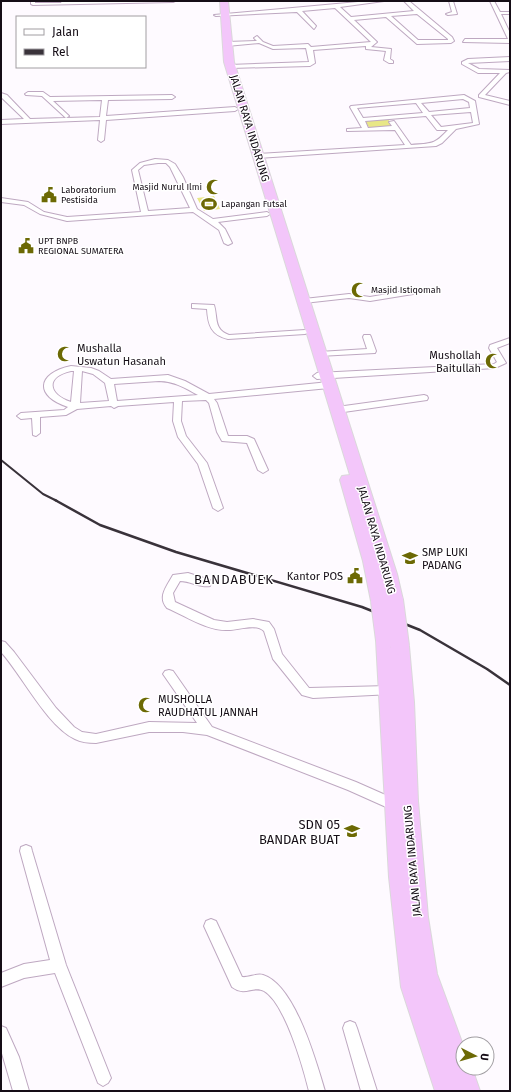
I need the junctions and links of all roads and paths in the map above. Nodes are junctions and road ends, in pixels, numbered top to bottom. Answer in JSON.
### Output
{"nodes":[{"id":1,"x":33,"y":1,"type":"edge"},
{"id":2,"x":173,"y":1,"type":"edge"},
{"id":3,"x":382,"y":1,"type":"edge"},
{"id":4,"x":406,"y":1,"type":"edge"},
{"id":5,"x":451,"y":1,"type":"edge"},
{"id":6,"x":492,"y":1,"type":"edge"},
{"id":7,"x":63,"y":2,"type":"edge"},
{"id":8,"x":92,"y":2,"type":"edge"},
{"id":9,"x":336,"y":6,"type":"junction"},
{"id":10,"x":220,"y":8,"type":"edge"},
{"id":11,"x":298,"y":10,"type":"junction"},
{"id":12,"x":418,"y":12,"type":"junction"},
{"id":13,"x":498,"y":13,"type":"junction"},
{"id":14,"x":510,"y":13,"type":"edge"},
{"id":15,"x":448,"y":14,"type":"dead end"},
{"id":16,"x":387,"y":15,"type":"junction"},
{"id":17,"x":350,"y":19,"type":"junction"},
{"id":18,"x":314,"y":27,"type":"dead end"},
{"id":19,"x":504,"y":27,"type":"junction"},
{"id":20,"x":510,"y":27,"type":"edge"},
{"id":21,"x":510,"y":40,"type":"edge"},
{"id":22,"x":465,"y":41,"type":"dead end"},
{"id":23,"x":227,"y":44,"type":"junction"},
{"id":24,"x":370,"y":44,"type":"junction"},
{"id":25,"x":322,"y":48,"type":"junction"},
{"id":26,"x":310,"y":49,"type":"junction"},
{"id":27,"x":323,"y":56,"type":"dead end"},
{"id":28,"x":510,"y":59,"type":"edge"},
{"id":29,"x":391,"y":62,"type":"dead end"},
{"id":30,"x":231,"y":66,"type":"junction"},
{"id":31,"x":508,"y":71,"type":"edge"},
{"id":32,"x":28,"y":94,"type":"dead end"},
{"id":33,"x":1,"y":95,"type":"edge"},
{"id":34,"x":480,"y":96,"type":"junction"},
{"id":35,"x":172,"y":97,"type":"dead end"},
{"id":36,"x":464,"y":97,"type":"junction"},
{"id":37,"x":105,"y":98,"type":"junction"},
{"id":38,"x":49,"y":99,"type":"junction"},
{"id":39,"x":417,"y":101,"type":"junction"},
{"id":40,"x":472,"y":101,"type":"junction"},
{"id":41,"x":140,"y":103,"type":"junction"},
{"id":42,"x":510,"y":103,"type":"edge"},
{"id":43,"x":235,"y":109,"type":"junction"},
{"id":44,"x":68,"y":110,"type":"junction"},
{"id":45,"x":473,"y":110,"type":"junction"},
{"id":46,"x":427,"y":114,"type":"junction"},
{"id":47,"x":140,"y":117,"type":"junction"},
{"id":48,"x":388,"y":118,"type":"junction"},
{"id":49,"x":103,"y":119,"type":"junction"},
{"id":50,"x":28,"y":120,"type":"junction"},
{"id":51,"x":361,"y":120,"type":"junction"},
{"id":52,"x":1,"y":122,"type":"edge"},
{"id":53,"x":396,"y":128,"type":"junction"},
{"id":54,"x":454,"y":128,"type":"junction"},
{"id":55,"x":440,"y":129,"type":"junction"},
{"id":56,"x":349,"y":130,"type":"dead end"},
{"id":57,"x":366,"y":130,"type":"junction"},
{"id":58,"x":445,"y":136,"type":"junction"},
{"id":59,"x":101,"y":140,"type":"dead end"},
{"id":60,"x":409,"y":145,"type":"junction"},
{"id":61,"x":258,"y":155,"type":"junction"},
{"id":62,"x":1,"y":200,"type":"edge"},
{"id":63,"x":194,"y":210,"type":"junction"},
{"id":64,"x":145,"y":213,"type":"junction"},
{"id":65,"x":271,"y":218,"type":"junction"},
{"id":66,"x":212,"y":221,"type":"junction"},
{"id":67,"x":228,"y":243,"type":"dead end"},
{"id":68,"x":410,"y":292,"type":"dead end"},
{"id":69,"x":302,"y":305,"type":"junction"},
{"id":70,"x":195,"y":306,"type":"dead end"},
{"id":71,"x":305,"y":332,"type":"junction"},
{"id":72,"x":367,"y":337,"type":"dead end"},
{"id":73,"x":510,"y":340,"type":"edge"},
{"id":74,"x":319,"y":354,"type":"junction"},
{"id":75,"x":78,"y":369,"type":"junction"},
{"id":76,"x":323,"y":381,"type":"junction"},
{"id":77,"x":109,"y":382,"type":"junction"},
{"id":78,"x":208,"y":397,"type":"junction"},
{"id":79,"x":424,"y":398,"type":"dead end"},
{"id":80,"x":178,"y":400,"type":"junction"},
{"id":81,"x":114,"y":405,"type":"junction"},
{"id":82,"x":75,"y":406,"type":"junction"},
{"id":83,"x":337,"y":410,"type":"junction"},
{"id":84,"x":36,"y":414,"type":"junction"},
{"id":85,"x":21,"y":416,"type":"dead end"},
{"id":86,"x":36,"y":433,"type":"dead end"},
{"id":87,"x":263,"y":470,"type":"dead end"},
{"id":88,"x":354,"y":483,"type":"junction"},
{"id":89,"x":218,"y":508,"type":"dead end"},
{"id":90,"x":206,"y":583,"type":"dead end"},
{"id":91,"x":1,"y":644,"type":"edge"},
{"id":92,"x":169,"y":674,"type":"dead end"},
{"id":93,"x":392,"y":682,"type":"junction"},
{"id":94,"x":208,"y":730,"type":"junction"},
{"id":95,"x":395,"y":804,"type":"junction"},
{"id":96,"x":26,"y":851,"type":"dead end"},
{"id":97,"x":211,"y":926,"type":"dead end"},
{"id":98,"x":59,"y":965,"type":"junction"},
{"id":99,"x":1,"y":980,"type":"edge"},
{"id":100,"x":350,"y":1028,"type":"dead end"},
{"id":101,"x":1,"y":1033,"type":"edge"},
{"id":102,"x":103,"y":1078,"type":"dead end"},
{"id":103,"x":21,"y":1091,"type":"edge"},
{"id":104,"x":317,"y":1091,"type":"edge"},
{"id":105,"x":369,"y":1091,"type":"edge"},
{"id":106,"x":448,"y":1091,"type":"edge"},
{"id":107,"x":467,"y":1091,"type":"edge"}],
"edges":[{"from":1,"to":7,"type":"street"},
{"from":2,"to":8,"type":"street"},
{"from":3,"to":9,"type":"street"},
{"from":4,"to":12,"type":"street"},
{"from":5,"to":15,"type":"street"},
{"from":6,"to":13,"type":"street"},
{"from":7,"to":8,"type":"street"},
{"from":9,"to":11,"type":"street"},
{"from":9,"to":17,"type":"street"},
{"from":10,"to":11,"type":"street"},
{"from":10,"to":23,"type":"highway","name":"JALAN RAYA INDARUNG"},
{"from":10,"to":43,"type":"highway","name":"JALAN RAYA INDARUNG"},
{"from":11,"to":18,"type":"street"},
{"from":12,"to":16,"type":"street"},
{"from":12,"to":16,"type":"street"},
{"from":13,"to":14,"type":"street"},
{"from":13,"to":19,"type":"street"},
{"from":16,"to":17,"type":"street"},
{"from":17,"to":24,"type":"street"},
{"from":19,"to":20,"type":"street"},
{"from":19,"to":21,"type":"street"},
{"from":21,"to":22,"type":"street"},
{"from":23,"to":26,"type":"street"},
{"from":23,"to":30,"type":"highway","name":"JALAN RAYA INDARUNG"},
{"from":24,"to":25,"type":"street"},
{"from":24,"to":29,"type":"street"},
{"from":25,"to":26,"type":"street"},
{"from":25,"to":27,"type":"street"},
{"from":26,"to":30,"type":"street"},
{"from":28,"to":31,"type":"street"},
{"from":30,"to":61,"type":"highway","name":"JALAN RAYA INDARUNG"},
{"from":31,"to":34,"type":"street"},
{"from":32,"to":38,"type":"street"},
{"from":33,"to":50,"type":"street"},
{"from":34,"to":36,"type":"street"},
{"from":34,"to":40,"type":"street"},
{"from":34,"to":42,"type":"street"},
{"from":35,"to":41,"type":"street"},
{"from":36,"to":39,"type":"street"},
{"from":36,"to":40,"type":"street"},
{"from":37,"to":41,"type":"street"},
{"from":37,"to":44,"type":"street"},
{"from":37,"to":49,"type":"street"},
{"from":38,"to":44,"type":"street"},
{"from":38,"to":44,"type":"street"},
{"from":39,"to":46,"type":"street"},
{"from":39,"to":51,"type":"street"},
{"from":40,"to":45,"type":"street"},
{"from":41,"to":47,"type":"street"},
{"from":43,"to":47,"type":"street"},
{"from":43,"to":65,"type":"highway","name":"JALAN RAYA INDARUNG"},
{"from":44,"to":49,"type":"street"},
{"from":44,"to":50,"type":"street"},
{"from":45,"to":46,"type":"street"},
{"from":45,"to":54,"type":"street"},
{"from":46,"to":48,"type":"street"},
{"from":46,"to":55,"type":"street"},
{"from":47,"to":49,"type":"street"},
{"from":48,"to":51,"type":"street"},
{"from":48,"to":53,"type":"street"},
{"from":49,"to":59,"type":"street"},
{"from":50,"to":52,"type":"street"},
{"from":51,"to":57,"type":"street"},
{"from":53,"to":57,"type":"street"},
{"from":53,"to":60,"type":"street"},
{"from":54,"to":55,"type":"street"},
{"from":54,"to":58,"type":"street"},
{"from":55,"to":58,"type":"street"},
{"from":56,"to":57,"type":"street"},
{"from":58,"to":60,"type":"street"},
{"from":60,"to":61,"type":"street"},
{"from":61,"to":65,"type":"highway","name":"JALAN RAYA INDARUNG"},
{"from":62,"to":64,"type":"street"},
{"from":63,"to":64,"type":"street"},
{"from":63,"to":64,"type":"street"},
{"from":63,"to":66,"type":"street"},
{"from":65,"to":66,"type":"street"},
{"from":65,"to":69,"type":"highway","name":"JALAN RAYA INDARUNG"},
{"from":66,"to":67,"type":"street"},
{"from":68,"to":69,"type":"street"},
{"from":69,"to":71,"type":"highway","name":"JALAN RAYA INDARUNG"},
{"from":69,"to":74,"type":"highway","name":"JALAN RAYA INDARUNG"},
{"from":70,"to":71,"type":"street"},
{"from":71,"to":76,"type":"highway","name":"JALAN RAYA INDARUNG"},
{"from":72,"to":74,"type":"street"},
{"from":73,"to":76,"type":"street"},
{"from":74,"to":76,"type":"highway","name":"JALAN RAYA INDARUNG"},
{"from":75,"to":77,"type":"street"},
{"from":75,"to":82,"type":"street"},
{"from":75,"to":82,"type":"street"},
{"from":76,"to":78,"type":"street"},
{"from":76,"to":83,"type":"highway","name":"JALAN RAYA INDARUNG"},
{"from":76,"to":88,"type":"highway","name":"JALAN RAYA INDARUNG"},
{"from":77,"to":78,"type":"street"},
{"from":77,"to":81,"type":"street"},
{"from":78,"to":80,"type":"street"},
{"from":78,"to":87,"type":"street"},
{"from":79,"to":83,"type":"street"},
{"from":80,"to":81,"type":"street"},
{"from":80,"to":89,"type":"street"},
{"from":81,"to":82,"type":"street"},
{"from":82,"to":84,"type":"street"},
{"from":83,"to":88,"type":"highway","name":"JALAN RAYA INDARUNG"},
{"from":84,"to":85,"type":"street"},
{"from":84,"to":86,"type":"street"},
{"from":88,"to":93,"type":"highway","name":"JALAN RAYA INDARUNG","bridge":true},
{"from":90,"to":93,"type":"street"},
{"from":91,"to":94,"type":"street"},
{"from":92,"to":94,"type":"street"},
{"from":93,"to":95,"type":"highway","name":"JALAN RAYA INDARUNG"},
{"from":93,"to":107,"type":"highway","name":"JALAN RAYA INDARUNG"},
{"from":94,"to":95,"type":"street"},
{"from":95,"to":106,"type":"highway","name":"JALAN RAYA INDARUNG"},
{"from":96,"to":98,"type":"street"},
{"from":97,"to":104,"type":"street"},
{"from":98,"to":99,"type":"street"},
{"from":98,"to":102,"type":"street"},
{"from":100,"to":105,"type":"street"},
{"from":101,"to":103,"type":"street"}]}
